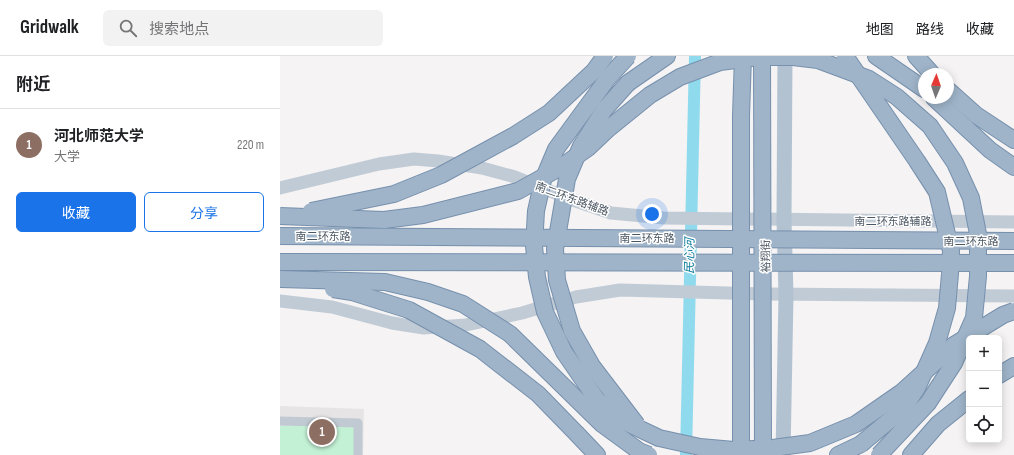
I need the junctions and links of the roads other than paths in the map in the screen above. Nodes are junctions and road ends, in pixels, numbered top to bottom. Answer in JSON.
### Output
{"nodes":[{"id":1,"x":605,"y":56,"type":"edge"},
{"id":2,"x":628,"y":56,"type":"edge"},
{"id":3,"x":667,"y":56,"type":"edge"},
{"id":4,"x":743,"y":56,"type":"edge"},
{"id":5,"x":762,"y":56,"type":"edge"},
{"id":6,"x":766,"y":56,"type":"edge"},
{"id":7,"x":785,"y":56,"type":"edge"},
{"id":8,"x":845,"y":56,"type":"edge"},
{"id":9,"x":876,"y":56,"type":"edge"},
{"id":10,"x":916,"y":56,"type":"edge"},
{"id":11,"x":927,"y":68,"type":"edge"},
{"id":12,"x":918,"y":85,"type":"edge"},
{"id":13,"x":954,"y":95,"type":"edge"},
{"id":14,"x":940,"y":104,"type":"edge"},
{"id":15,"x":1014,"y":140,"type":"edge"},
{"id":16,"x":1014,"y":167,"type":"edge"},
{"id":17,"x":280,"y":188,"type":"edge"},
{"id":18,"x":280,"y":215,"type":"edge"},
{"id":19,"x":765,"y":220,"type":"junction"},
{"id":20,"x":784,"y":220,"type":"junction"},
{"id":21,"x":1014,"y":222,"type":"edge"},
{"id":22,"x":280,"y":236,"type":"edge"},
{"id":23,"x":1014,"y":241,"type":"edge"},
{"id":24,"x":280,"y":262,"type":"edge"},
{"id":25,"x":1014,"y":263,"type":"edge"},
{"id":26,"x":280,"y":280,"type":"edge"},
{"id":27,"x":767,"y":294,"type":"junction"},
{"id":28,"x":786,"y":294,"type":"junction"},
{"id":29,"x":1014,"y":296,"type":"edge"},
{"id":30,"x":280,"y":301,"type":"edge"},
{"id":31,"x":1014,"y":311,"type":"edge"},
{"id":32,"x":1014,"y":366,"type":"edge"},
{"id":33,"x":1002,"y":373,"type":"edge"},
{"id":34,"x":966,"y":401,"type":"edge"},
{"id":35,"x":280,"y":421,"type":"edge"},
{"id":36,"x":358,"y":455,"type":"edge"},
{"id":37,"x":596,"y":455,"type":"edge"},
{"id":38,"x":649,"y":455,"type":"edge"},
{"id":39,"x":659,"y":455,"type":"edge"},
{"id":40,"x":741,"y":455,"type":"edge"},
{"id":41,"x":763,"y":455,"type":"edge"},
{"id":42,"x":783,"y":455,"type":"edge"},
{"id":43,"x":838,"y":455,"type":"edge"},
{"id":44,"x":879,"y":455,"type":"edge"},
{"id":45,"x":911,"y":455,"type":"edge"}],
"edges":[{"from":1,"to":18,"type":"highway","bridge":true},
{"from":2,"to":31,"type":"highway","bridge":true},
{"from":3,"to":39,"type":"highway","bridge":true},
{"from":4,"to":40,"type":"highway","bridge":true},
{"from":5,"to":41,"type":"highway","bridge":true},
{"from":6,"to":19,"type":"main road","name":"裕翔街"},
{"from":7,"to":20,"type":"main road","name":"裕翔街"},
{"from":8,"to":43,"type":"highway","bridge":true},
{"from":9,"to":12,"type":"highway"},
{"from":10,"to":11,"type":"highway"},
{"from":13,"to":15,"type":"highway"},
{"from":14,"to":16,"type":"highway"},
{"from":17,"to":19,"type":"main road","name":"南二环东路辅路"},
{"from":18,"to":44,"type":"highway","bridge":true},
{"from":19,"to":20,"type":"main road","name":"南二环东路辅路"},
{"from":19,"to":27,"type":"main road","name":"裕翔街"},
{"from":20,"to":21,"type":"main road","name":"南二环东路辅路"},
{"from":20,"to":28,"type":"main road","name":"裕翔街"},
{"from":22,"to":23,"type":"highway","name":"南二环东路","bridge":true},
{"from":24,"to":25,"type":"highway","name":"南二环东路","bridge":true},
{"from":26,"to":37,"type":"highway","bridge":true},
{"from":26,"to":38,"type":"highway","bridge":true},
{"from":27,"to":28,"type":"main road"},
{"from":27,"to":30,"type":"main road"},
{"from":27,"to":41,"type":"main road","name":"裕翔街"},
{"from":28,"to":29,"type":"main road"},
{"from":28,"to":42,"type":"main road","name":"裕翔街"},
{"from":32,"to":33,"type":"highway"},
{"from":34,"to":45,"type":"highway"},
{"from":35,"to":36,"type":"street"}]}
